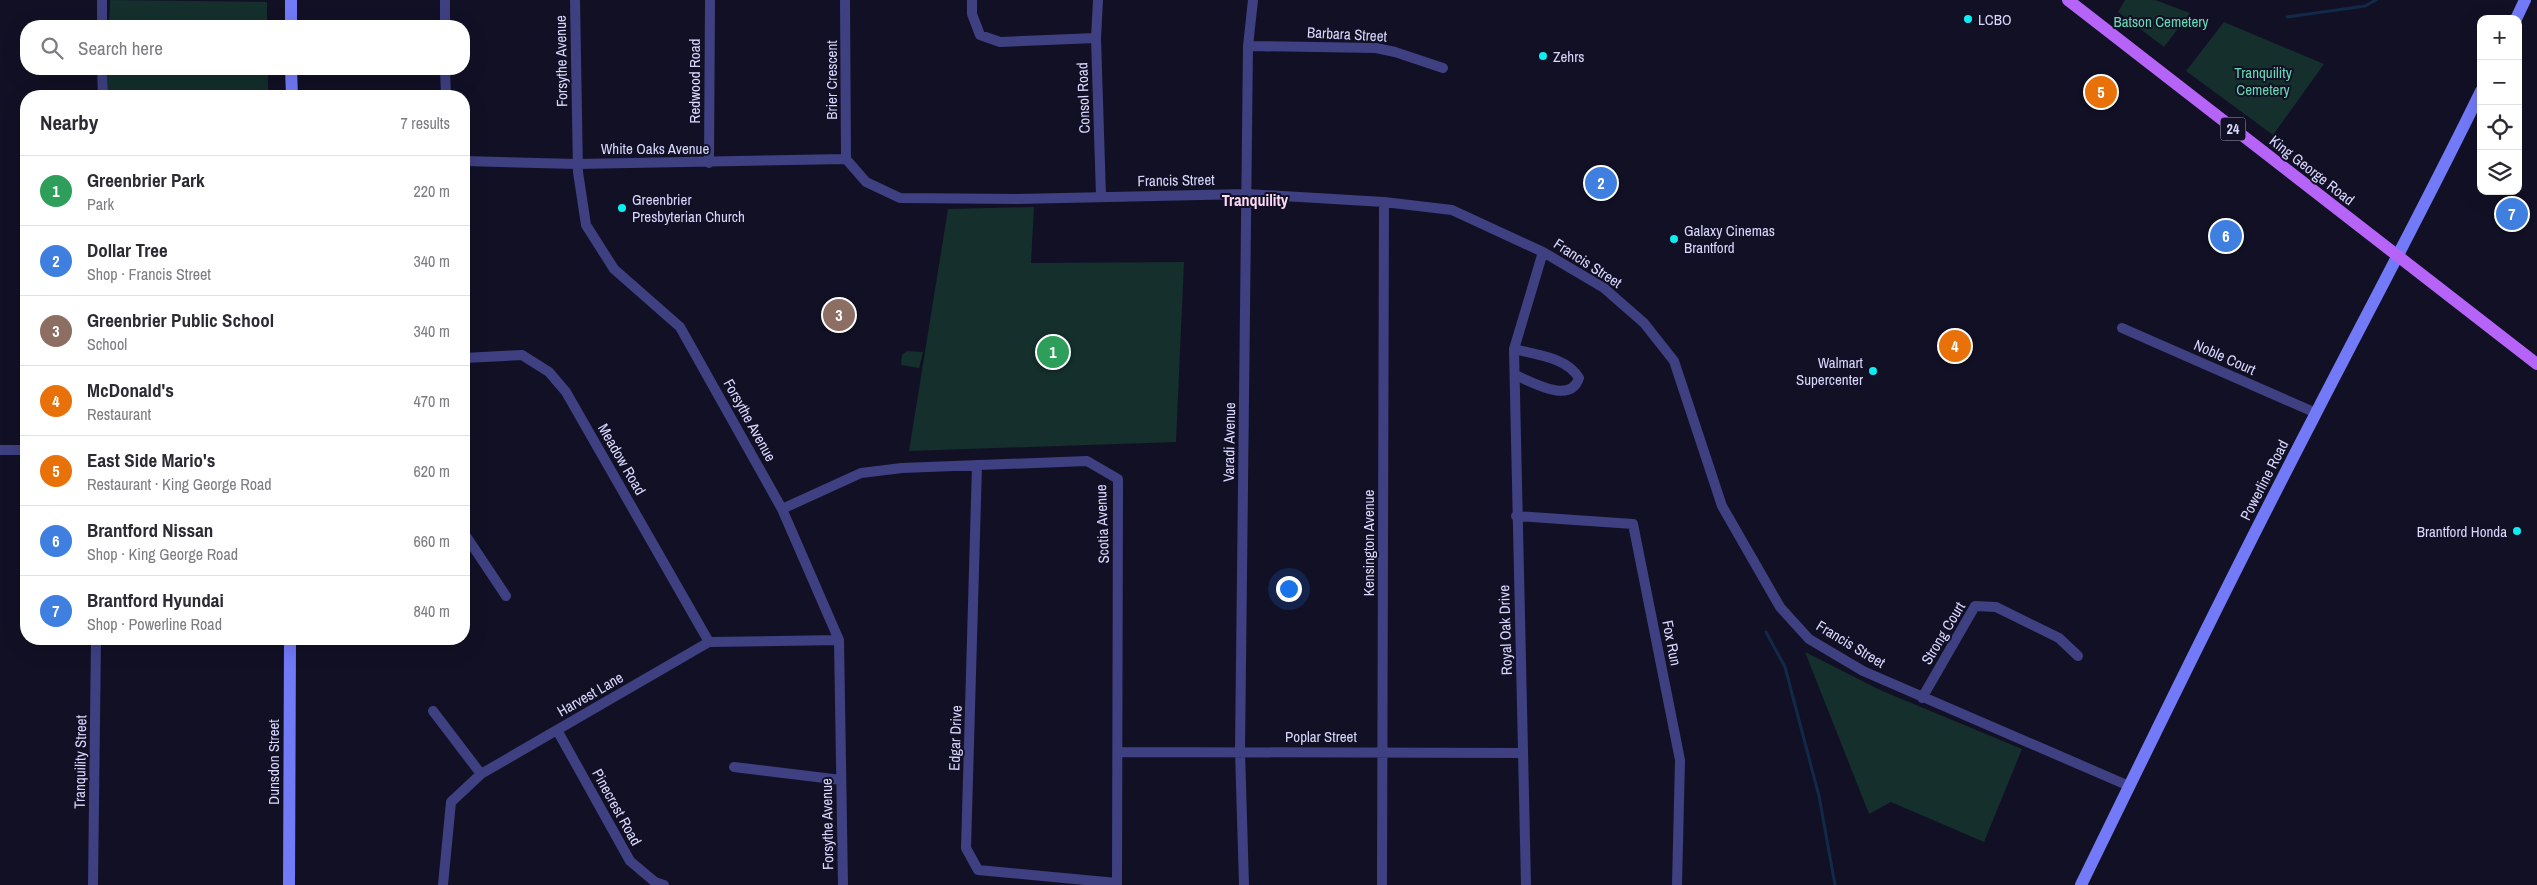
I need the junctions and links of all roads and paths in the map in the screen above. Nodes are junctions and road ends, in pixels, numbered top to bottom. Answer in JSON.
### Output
{"nodes":[{"id":1,"x":102,"y":0,"type":"edge"},
{"id":2,"x":291,"y":0,"type":"edge"},
{"id":3,"x":445,"y":0,"type":"edge"},
{"id":4,"x":575,"y":0,"type":"edge"},
{"id":5,"x":710,"y":0,"type":"edge"},
{"id":6,"x":845,"y":0,"type":"edge"},
{"id":7,"x":972,"y":0,"type":"edge"},
{"id":8,"x":1098,"y":0,"type":"edge"},
{"id":9,"x":1252,"y":0,"type":"edge"},
{"id":10,"x":2068,"y":0,"type":"edge"},
{"id":11,"x":2525,"y":0,"type":"edge"},
{"id":12,"x":2518,"y":15,"type":"edge"},
{"id":13,"x":102,"y":20,"type":"edge"},
{"id":14,"x":291,"y":20,"type":"edge"},
{"id":15,"x":445,"y":20,"type":"edge"},
{"id":16,"x":1096,"y":38,"type":"junction"},
{"id":17,"x":1248,"y":46,"type":"junction"},
{"id":18,"x":1443,"y":68,"type":"dead end"},
{"id":19,"x":102,"y":75,"type":"edge"},
{"id":20,"x":291,"y":75,"type":"edge"},
{"id":21,"x":445,"y":75,"type":"edge"},
{"id":22,"x":103,"y":90,"type":"edge"},
{"id":23,"x":292,"y":90,"type":"edge"},
{"id":24,"x":446,"y":90,"type":"edge"},
{"id":25,"x":2477,"y":99,"type":"edge"},
{"id":26,"x":470,"y":160,"type":"edge"},
{"id":27,"x":846,"y":160,"type":"junction"},
{"id":28,"x":709,"y":163,"type":"junction"},
{"id":29,"x":577,"y":164,"type":"junction"},
{"id":30,"x":1247,"y":194,"type":"junction"},
{"id":31,"x":1101,"y":196,"type":"junction"},
{"id":32,"x":1384,"y":202,"type":"junction"},
{"id":33,"x":1543,"y":252,"type":"junction"},
{"id":34,"x":2399,"y":258,"type":"junction"},
{"id":35,"x":2122,"y":328,"type":"dead end"},
{"id":36,"x":1514,"y":349,"type":"junction"},
{"id":37,"x":470,"y":358,"type":"edge"},
{"id":38,"x":2537,"y":364,"type":"edge"},
{"id":39,"x":1515,"y":375,"type":"junction"},
{"id":40,"x":2316,"y":414,"type":"junction"},
{"id":41,"x":0,"y":450,"type":"edge"},
{"id":42,"x":20,"y":450,"type":"edge"},
{"id":43,"x":977,"y":465,"type":"junction"},
{"id":44,"x":782,"y":509,"type":"junction"},
{"id":45,"x":1516,"y":516,"type":"junction"},
{"id":46,"x":470,"y":542,"type":"edge"},
{"id":47,"x":506,"y":596,"type":"dead end"},
{"id":48,"x":839,"y":640,"type":"junction"},
{"id":49,"x":709,"y":642,"type":"junction"},
{"id":50,"x":96,"y":645,"type":"edge"},
{"id":51,"x":290,"y":645,"type":"edge"},
{"id":52,"x":2078,"y":656,"type":"dead end"},
{"id":53,"x":1922,"y":698,"type":"junction"},
{"id":54,"x":433,"y":711,"type":"dead end"},
{"id":55,"x":557,"y":730,"type":"junction"},
{"id":56,"x":1240,"y":751,"type":"junction"},
{"id":57,"x":1119,"y":752,"type":"junction"},
{"id":58,"x":1382,"y":752,"type":"junction"},
{"id":59,"x":1523,"y":753,"type":"junction"},
{"id":60,"x":734,"y":767,"type":"dead end"},
{"id":61,"x":482,"y":774,"type":"junction"},
{"id":62,"x":841,"y":780,"type":"junction"},
{"id":63,"x":2129,"y":786,"type":"junction"},
{"id":64,"x":1117,"y":884,"type":"edge"},
{"id":65,"x":94,"y":885,"type":"edge"},
{"id":66,"x":289,"y":885,"type":"edge"},
{"id":67,"x":443,"y":885,"type":"edge"},
{"id":68,"x":664,"y":885,"type":"edge"},
{"id":69,"x":843,"y":885,"type":"edge"},
{"id":70,"x":1244,"y":885,"type":"edge"},
{"id":71,"x":1382,"y":885,"type":"edge"},
{"id":72,"x":1526,"y":885,"type":"edge"},
{"id":73,"x":1677,"y":885,"type":"edge"},
{"id":74,"x":2081,"y":885,"type":"edge"}],
"edges":[{"from":1,"to":13,"type":"street"},
{"from":2,"to":14,"type":"main road"},
{"from":3,"to":15,"type":"street"},
{"from":4,"to":29,"type":"street","name":"Forsythe Avenue"},
{"from":5,"to":28,"type":"street","name":"Redwood Road"},
{"from":6,"to":27,"type":"street","name":"Brier Crescent"},
{"from":7,"to":16,"type":"street"},
{"from":8,"to":16,"type":"street","name":"Consol Road"},
{"from":9,"to":17,"type":"street","name":"Varadi Avenue"},
{"from":10,"to":34,"type":"main road","name":"King George Road","number":"24"},
{"from":11,"to":12,"type":"main road"},
{"from":16,"to":31,"type":"street","name":"Consol Road"},
{"from":17,"to":18,"type":"street","name":"Barbara Street"},
{"from":17,"to":30,"type":"street","name":"Varadi Avenue"},
{"from":19,"to":22,"type":"street"},
{"from":20,"to":23,"type":"main road"},
{"from":21,"to":24,"type":"street"},
{"from":25,"to":34,"type":"main road","name":"Powerline Road"},
{"from":26,"to":29,"type":"street","name":"White Oaks Avenue"},
{"from":27,"to":28,"type":"street","name":"White Oaks Avenue"},
{"from":27,"to":31,"type":"street","name":"Francis Street"},
{"from":28,"to":29,"type":"street","name":"White Oaks Avenue"},
{"from":29,"to":44,"type":"street","name":"Forsythe Avenue"},
{"from":30,"to":31,"type":"street","name":"Francis Street"},
{"from":30,"to":32,"type":"street","name":"Francis Street"},
{"from":30,"to":56,"type":"street","name":"Varadi Avenue"},
{"from":32,"to":33,"type":"street","name":"Francis Street"},
{"from":32,"to":58,"type":"street","name":"Kensington Avenue"},
{"from":33,"to":36,"type":"street","name":"Royal Oak Drive"},
{"from":33,"to":53,"type":"street","name":"Francis Street"},
{"from":34,"to":38,"type":"main road","name":"King George Road","number":"24"},
{"from":34,"to":40,"type":"main road","name":"Powerline Road"},
{"from":35,"to":40,"type":"street","name":"Noble Court"},
{"from":36,"to":39,"type":"street","name":"Royal Oak Drive"},
{"from":36,"to":39,"type":"street"},
{"from":37,"to":49,"type":"street","name":"Meadow Road"},
{"from":39,"to":45,"type":"street","name":"Royal Oak Drive"},
{"from":40,"to":63,"type":"main road","name":"Powerline Road"},
{"from":41,"to":42,"type":"street"},
{"from":43,"to":44,"type":"street","name":"Scotia Avenue"},
{"from":43,"to":57,"type":"street","name":"Scotia Avenue"},
{"from":43,"to":64,"type":"street","name":"Edgar Drive"},
{"from":44,"to":48,"type":"street","name":"Forsythe Avenue"},
{"from":45,"to":59,"type":"street","name":"Royal Oak Drive"},
{"from":45,"to":73,"type":"street","name":"Fox Run"},
{"from":46,"to":47,"type":"street"},
{"from":48,"to":49,"type":"street","name":"Harvest Lane"},
{"from":48,"to":62,"type":"street","name":"Forsythe Avenue"},
{"from":49,"to":55,"type":"street","name":"Harvest Lane"},
{"from":50,"to":65,"type":"street","name":"Tranquility Street"},
{"from":51,"to":66,"type":"main road","name":"Dunsdon Street"},
{"from":52,"to":53,"type":"street","name":"Strong Court"},
{"from":53,"to":63,"type":"street","name":"Francis Street"},
{"from":54,"to":61,"type":"street"},
{"from":55,"to":61,"type":"street","name":"Harvest Lane"},
{"from":55,"to":68,"type":"street","name":"Pinecrest Road"},
{"from":56,"to":57,"type":"street","name":"Poplar Street"},
{"from":56,"to":58,"type":"street","name":"Poplar Street"},
{"from":56,"to":70,"type":"street","name":"Varadi Avenue"},
{"from":57,"to":64,"type":"street","name":"Scotia Avenue"},
{"from":58,"to":59,"type":"street","name":"Poplar Street"},
{"from":58,"to":71,"type":"street","name":"Kensington Avenue"},
{"from":59,"to":72,"type":"street","name":"Royal Oak Drive"},
{"from":60,"to":62,"type":"street"},
{"from":61,"to":67,"type":"street","name":"Harvest Lane"},
{"from":62,"to":69,"type":"street","name":"Forsythe Avenue"},
{"from":63,"to":74,"type":"main road","name":"Powerline Road"}]}
